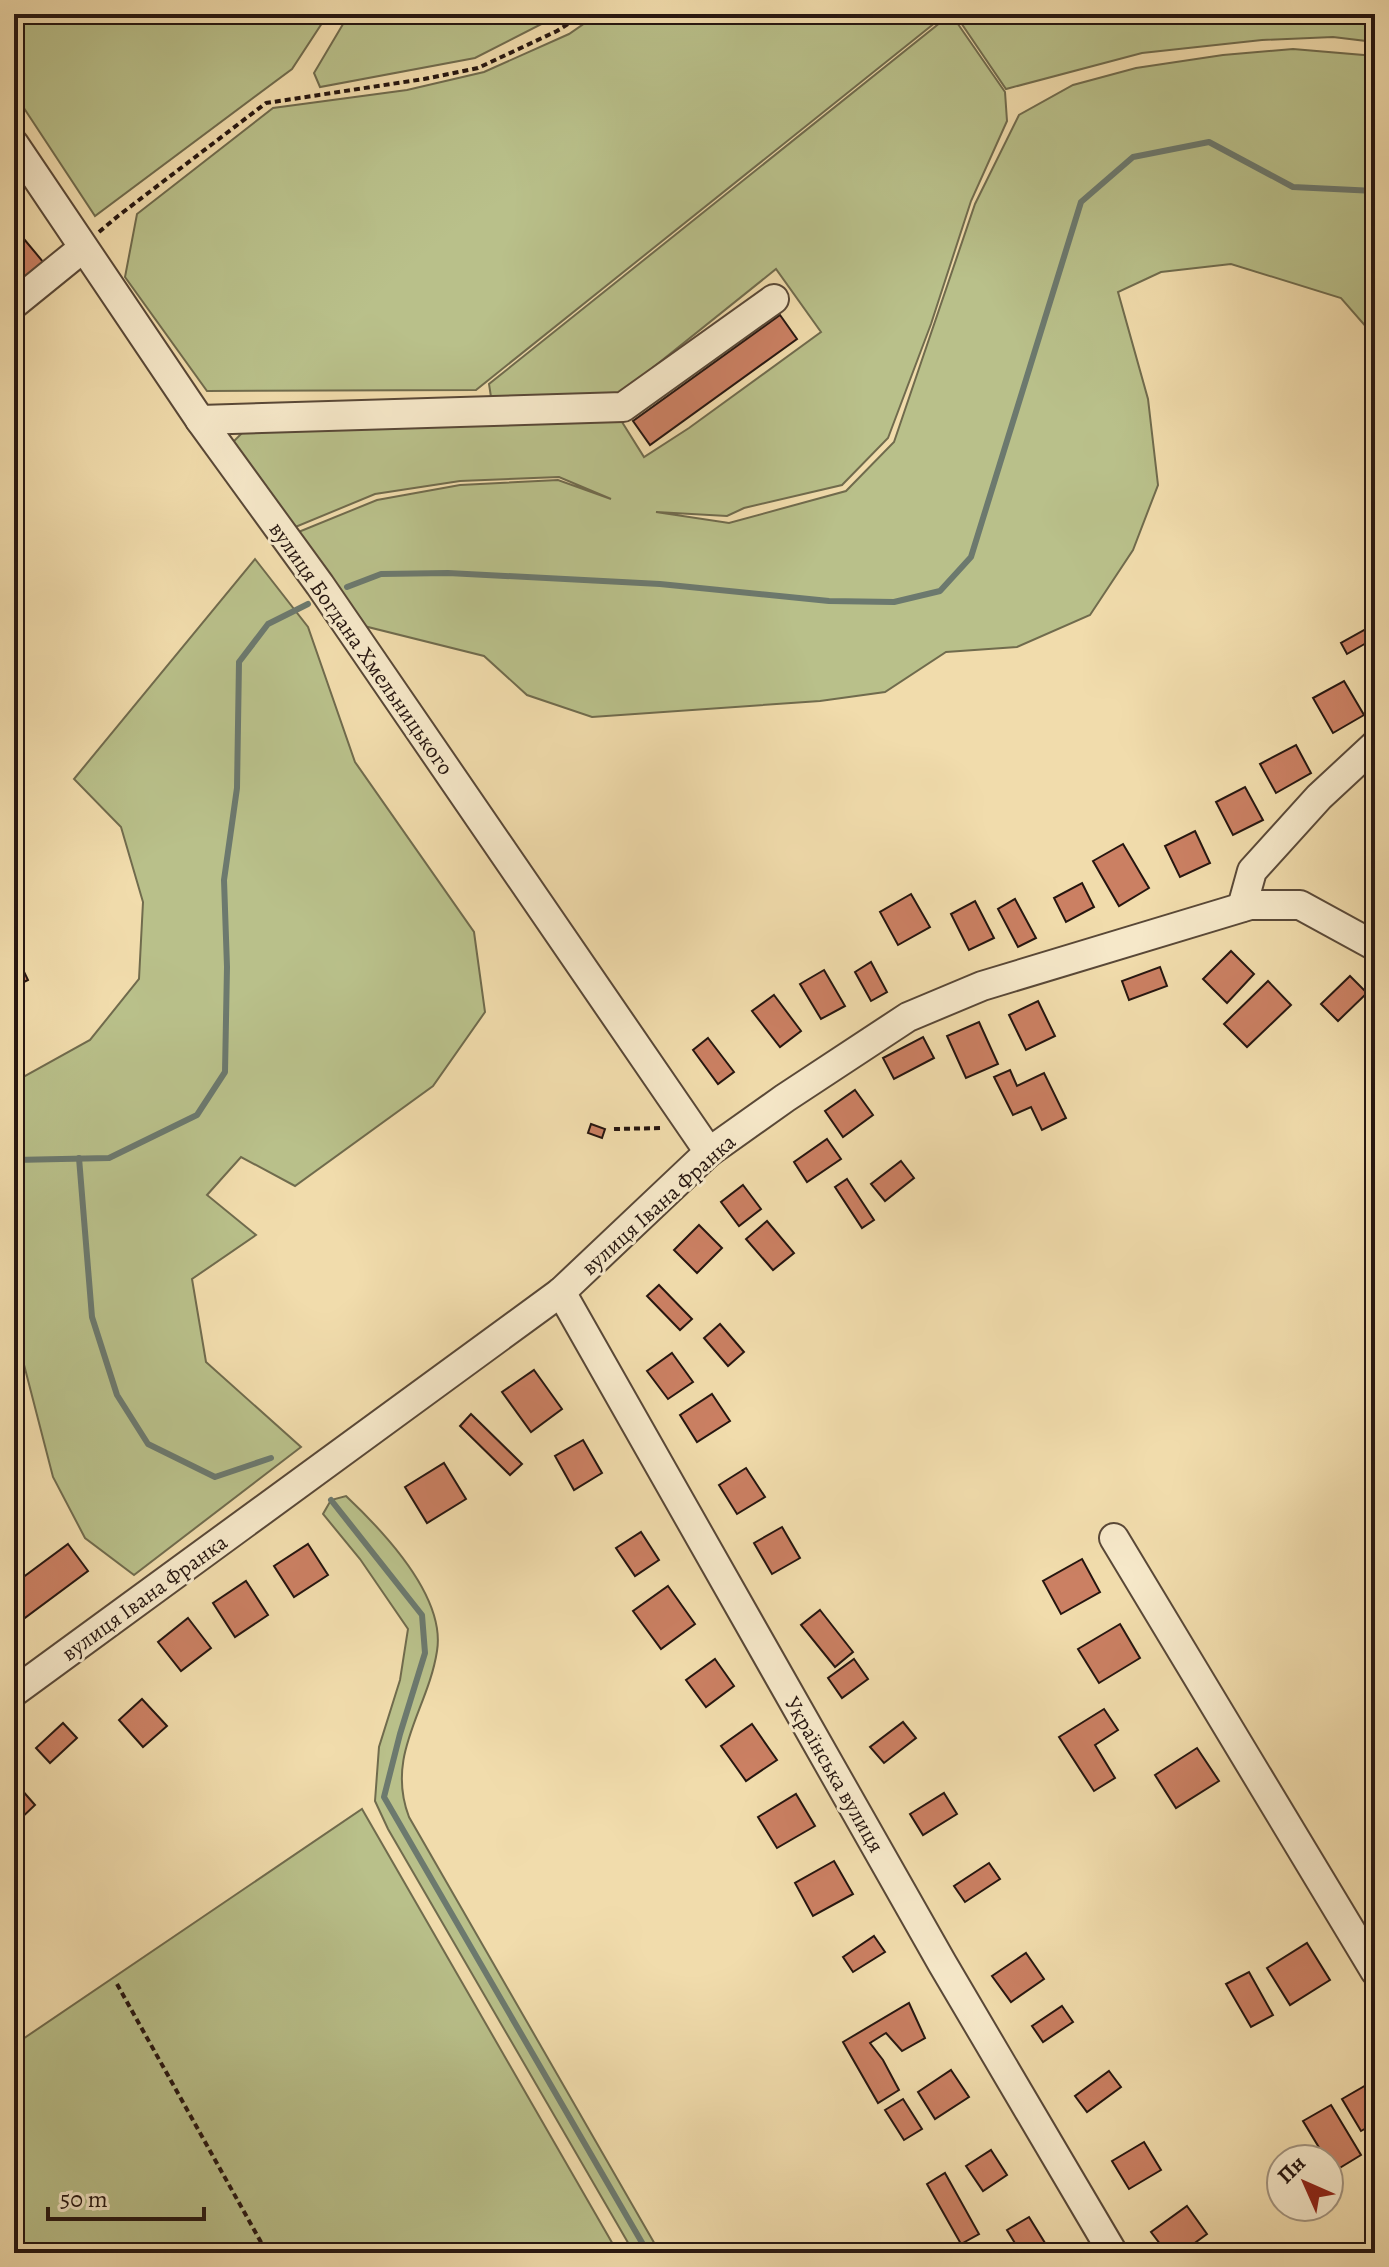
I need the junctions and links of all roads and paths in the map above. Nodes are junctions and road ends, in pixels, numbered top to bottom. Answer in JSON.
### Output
{"nodes":[{"id":1,"x":584,"y":14,"type":"edge"},
{"id":2,"x":14,"y":144,"type":"edge"},
{"id":3,"x":83,"y":248,"type":"junction"},
{"id":4,"x":774,"y":299,"type":"dead end"},
{"id":5,"x":14,"y":304,"type":"edge"},
{"id":6,"x":200,"y":420,"type":"junction"},
{"id":7,"x":1375,"y":745,"type":"edge"},
{"id":8,"x":1242,"y":907,"type":"junction"},
{"id":9,"x":1375,"y":946,"type":"edge"},
{"id":10,"x":690,"y":1126,"type":"junction"},
{"id":11,"x":614,"y":1129,"type":"dead end"},
{"id":12,"x":709,"y":1152,"type":"junction"},
{"id":13,"x":561,"y":1292,"type":"junction"},
{"id":14,"x":1114,"y":1538,"type":"dead end"},
{"id":15,"x":14,"y":1692,"type":"edge"},
{"id":16,"x":1375,"y":1971,"type":"edge"},
{"id":17,"x":117,"y":1984,"type":"dead end"},
{"id":18,"x":267,"y":2253,"type":"edge"},
{"id":19,"x":1113,"y":2253,"type":"edge"}],
"edges":[{"from":1,"to":3,"type":"path"},
{"from":2,"to":3,"type":"street","name":"вулиця Богдана Хмельницького"},
{"from":3,"to":5,"type":"street"},
{"from":3,"to":6,"type":"street","name":"вулиця Богдана Хмельницького"},
{"from":4,"to":6,"type":"street"},
{"from":6,"to":10,"type":"street","name":"вулиця Богдана Хмельницького"},
{"from":7,"to":8,"type":"street"},
{"from":8,"to":9,"type":"street","name":"вулиця Івана Франка"},
{"from":8,"to":12,"type":"street","name":"вулиця Івана Франка"},
{"from":10,"to":11,"type":"path"},
{"from":10,"to":12,"type":"street","name":"вулиця Богдана Хмельницького"},
{"from":12,"to":13,"type":"street","name":"вулиця Івана Франка"},
{"from":13,"to":15,"type":"street","name":"вулиця Івана Франка"},
{"from":13,"to":19,"type":"street","name":"Українська вулиця"},
{"from":14,"to":16,"type":"street"},
{"from":17,"to":18,"type":"path"}]}
